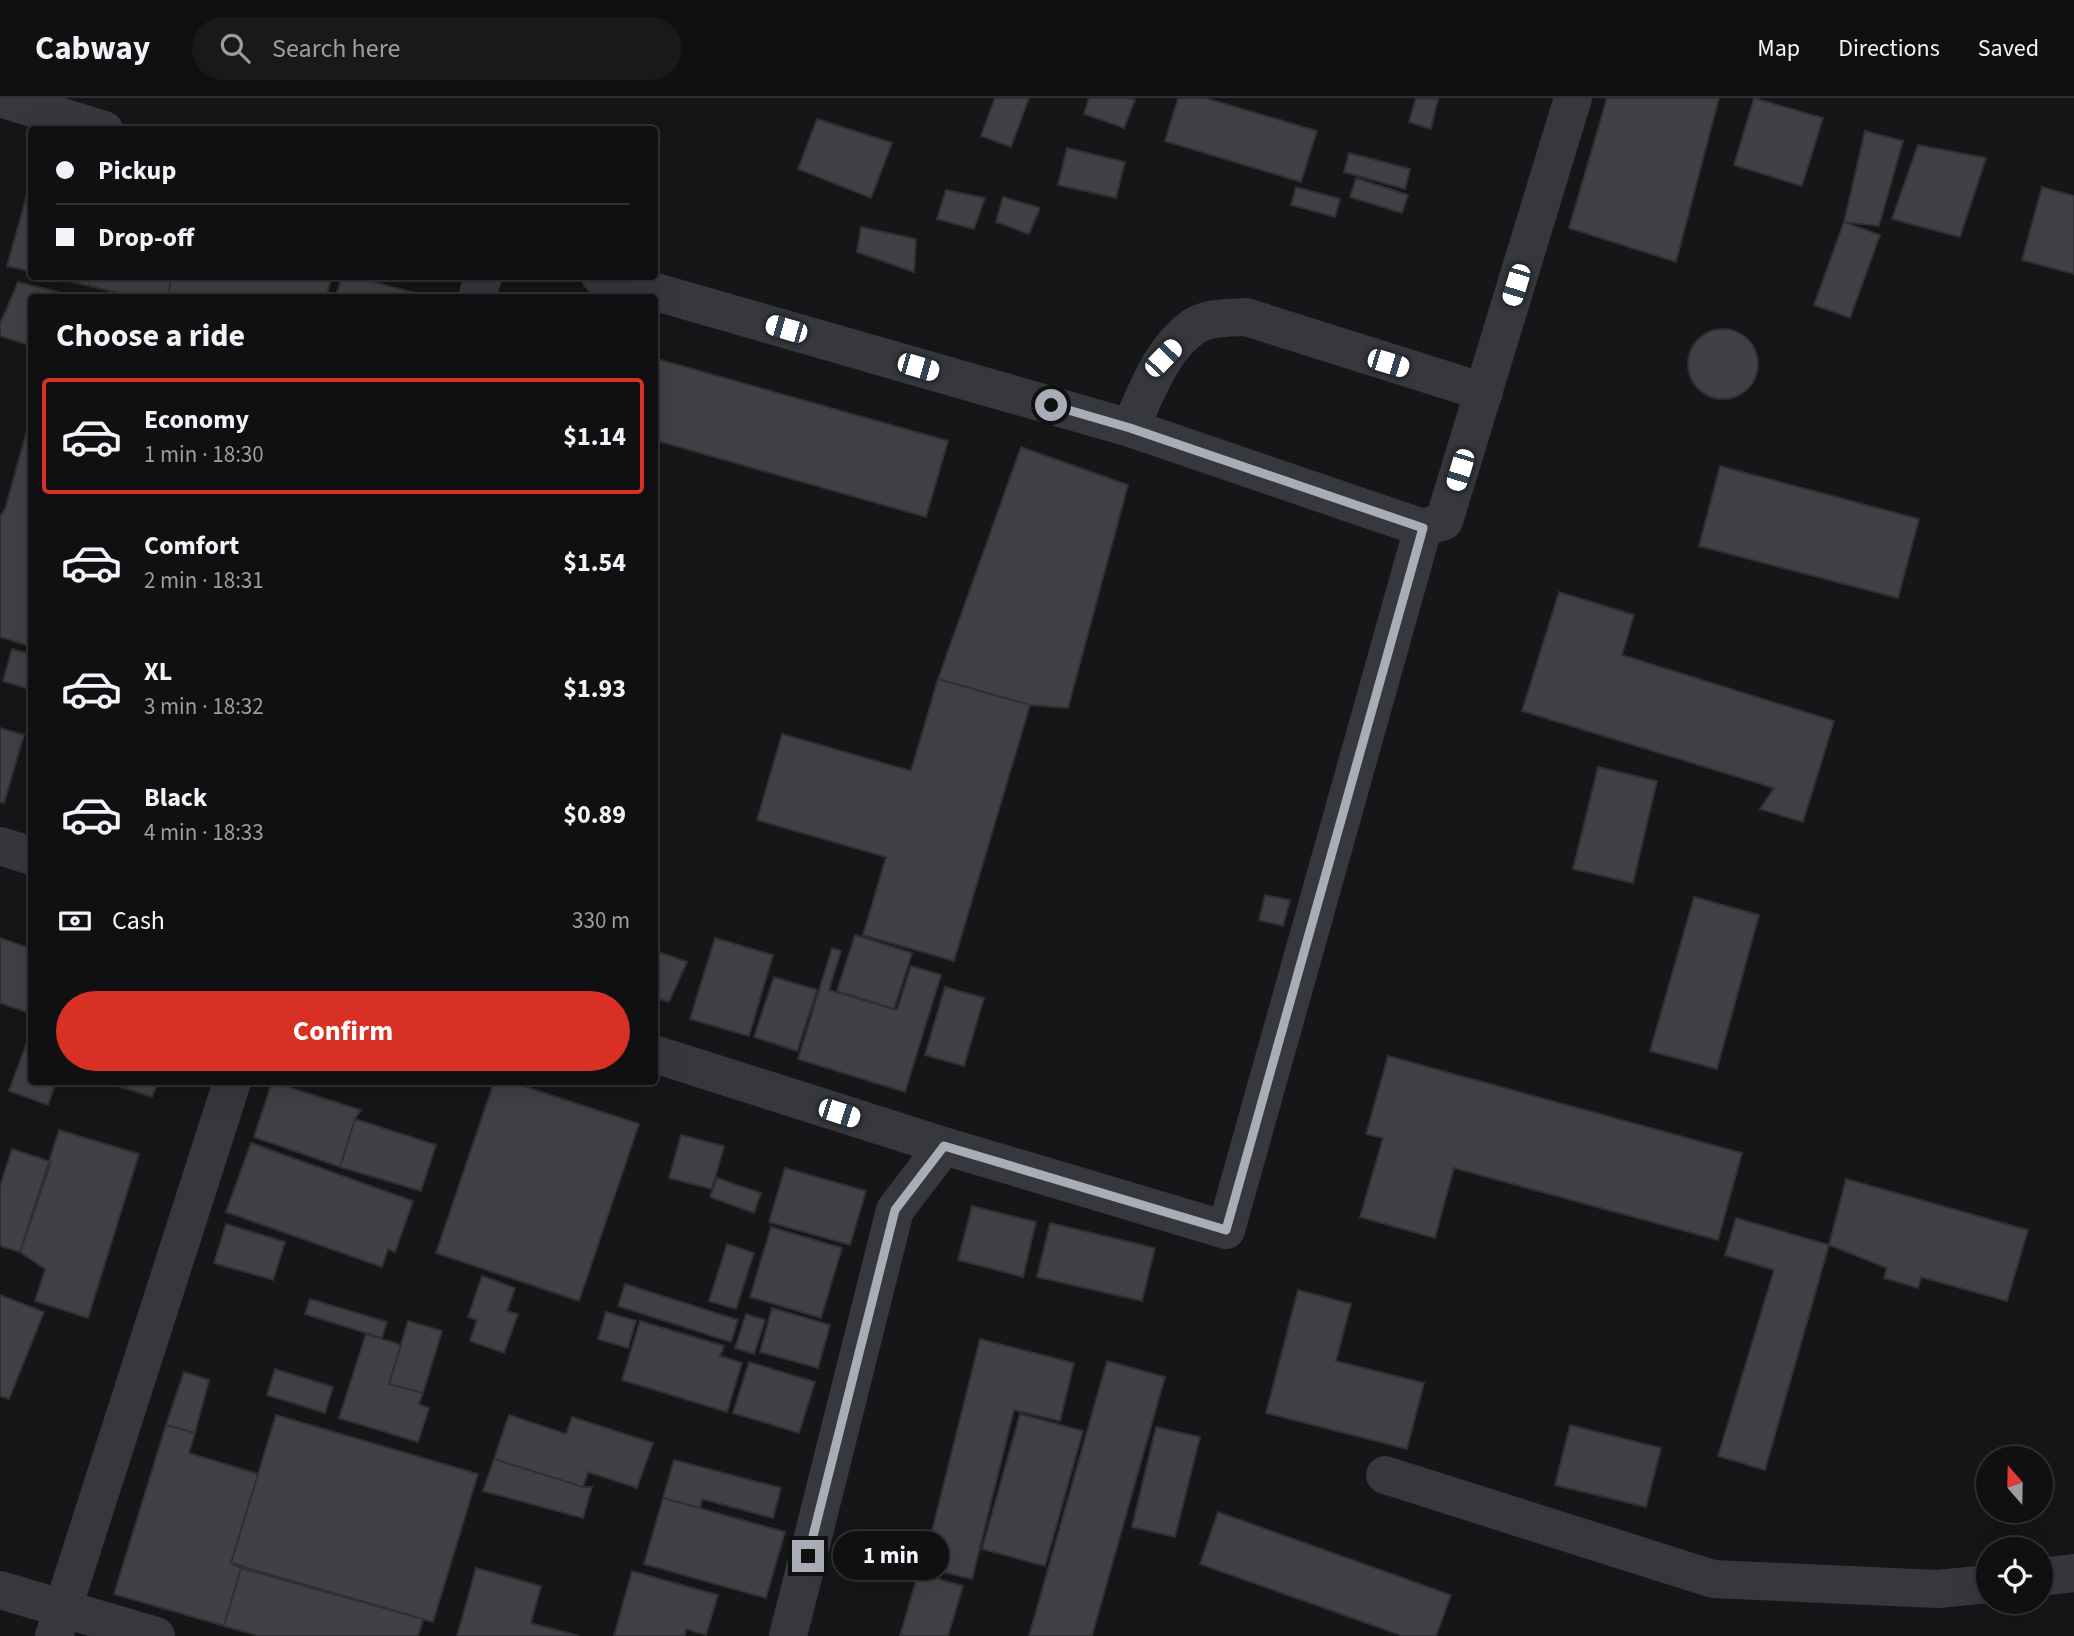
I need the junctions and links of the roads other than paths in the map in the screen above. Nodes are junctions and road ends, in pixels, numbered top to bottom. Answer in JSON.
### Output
{"nodes":[{"id":1,"x":0,"y":98,"type":"edge"},
{"id":2,"x":1573,"y":98,"type":"edge"},
{"id":3,"x":91,"y":126,"type":"edge"},
{"id":4,"x":614,"y":280,"type":"edge"},
{"id":5,"x":1484,"y":392,"type":"junction"},
{"id":6,"x":1130,"y":428,"type":"junction"},
{"id":7,"x":1423,"y":528,"type":"junction"},
{"id":8,"x":0,"y":846,"type":"edge"},
{"id":9,"x":28,"y":855,"type":"edge"},
{"id":10,"x":658,"y":1055,"type":"edge"},
{"id":11,"x":231,"y":1085,"type":"edge"},
{"id":12,"x":944,"y":1146,"type":"junction"},
{"id":13,"x":1385,"y":1475,"type":"dead end"},
{"id":14,"x":2074,"y":1573,"type":"edge"},
{"id":15,"x":2053,"y":1575,"type":"edge"},
{"id":16,"x":1976,"y":1585,"type":"edge"},
{"id":17,"x":0,"y":1590,"type":"edge"},
{"id":18,"x":59,"y":1622,"type":"edge"},
{"id":19,"x":156,"y":1636,"type":"edge"},
{"id":20,"x":788,"y":1636,"type":"edge"}],
"edges":[{"from":1,"to":3,"type":"street"},
{"from":2,"to":5,"type":"street"},
{"from":4,"to":6,"type":"street"},
{"from":5,"to":6,"type":"street"},
{"from":5,"to":7,"type":"street"},
{"from":6,"to":7,"type":"street"},
{"from":7,"to":12,"type":"street"},
{"from":8,"to":9,"type":"street"},
{"from":10,"to":12,"type":"street"},
{"from":11,"to":18,"type":"street"},
{"from":12,"to":20,"type":"street"},
{"from":13,"to":16,"type":"street"},
{"from":14,"to":15,"type":"street"},
{"from":17,"to":18,"type":"street"},
{"from":18,"to":19,"type":"street"}]}
